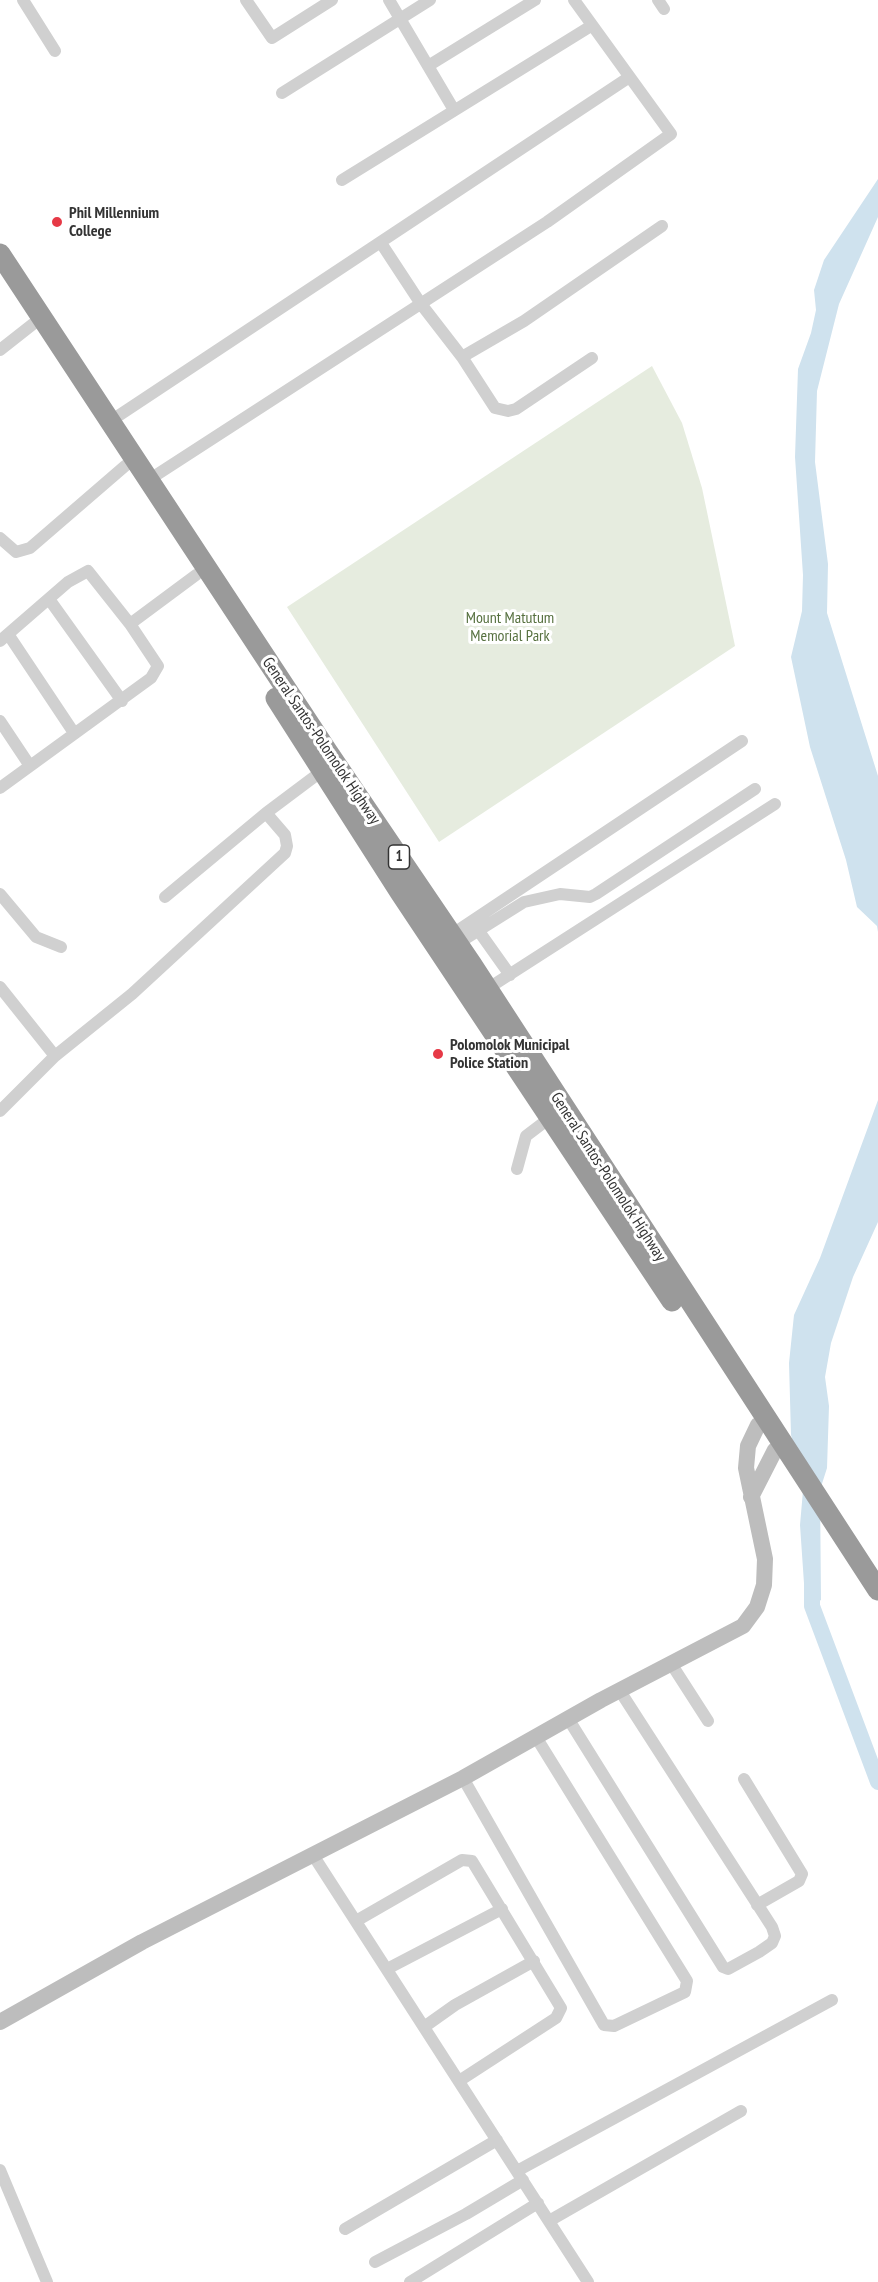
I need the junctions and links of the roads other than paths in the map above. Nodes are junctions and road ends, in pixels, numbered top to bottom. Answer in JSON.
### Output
{"nodes":[{"id":1,"x":23,"y":0,"type":"edge"},
{"id":2,"x":246,"y":0,"type":"edge"},
{"id":3,"x":332,"y":0,"type":"edge"},
{"id":4,"x":390,"y":0,"type":"edge"},
{"id":5,"x":430,"y":0,"type":"edge"},
{"id":6,"x":536,"y":0,"type":"edge"},
{"id":7,"x":574,"y":0,"type":"edge"},
{"id":8,"x":400,"y":19,"type":"junction"},
{"id":9,"x":591,"y":26,"type":"junction"},
{"id":10,"x":55,"y":51,"type":"dead end"},
{"id":11,"x":428,"y":66,"type":"junction"},
{"id":12,"x":628,"y":78,"type":"junction"},
{"id":13,"x":282,"y":93,"type":"dead end"},
{"id":14,"x":454,"y":110,"type":"junction"},
{"id":15,"x":342,"y":180,"type":"dead end"},
{"id":16,"x":662,"y":226,"type":"dead end"},
{"id":17,"x":381,"y":243,"type":"junction"},
{"id":18,"x":0,"y":254,"type":"edge"},
{"id":19,"x":0,"y":274,"type":"edge"},
{"id":20,"x":421,"y":304,"type":"junction"},
{"id":21,"x":33,"y":324,"type":"junction"},
{"id":22,"x":0,"y":350,"type":"edge"},
{"id":23,"x":462,"y":357,"type":"junction"},
{"id":24,"x":592,"y":358,"type":"dead end"},
{"id":25,"x":109,"y":422,"type":"junction"},
{"id":26,"x":125,"y":466,"type":"junction"},
{"id":27,"x":147,"y":481,"type":"junction"},
{"id":28,"x":0,"y":538,"type":"edge"},
{"id":29,"x":196,"y":575,"type":"junction"},
{"id":30,"x":49,"y":599,"type":"junction"},
{"id":31,"x":130,"y":624,"type":"junction"},
{"id":32,"x":4,"y":638,"type":"edge"},
{"id":33,"x":122,"y":701,"type":"junction"},
{"id":34,"x":0,"y":722,"type":"edge"},
{"id":35,"x":74,"y":733,"type":"junction"},
{"id":36,"x":742,"y":741,"type":"dead end"},
{"id":37,"x":30,"y":766,"type":"junction"},
{"id":38,"x":322,"y":771,"type":"junction"},
{"id":39,"x":0,"y":788,"type":"edge"},
{"id":40,"x":755,"y":789,"type":"dead end"},
{"id":41,"x":775,"y":804,"type":"dead end"},
{"id":42,"x":266,"y":813,"type":"junction"},
{"id":43,"x":0,"y":894,"type":"edge"},
{"id":44,"x":165,"y":897,"type":"dead end"},
{"id":45,"x":478,"y":930,"type":"junction"},
{"id":46,"x":454,"y":940,"type":"junction"},
{"id":47,"x":61,"y":947,"type":"dead end"},
{"id":48,"x":510,"y":975,"type":"junction"},
{"id":49,"x":0,"y":987,"type":"edge"},
{"id":50,"x":487,"y":989,"type":"junction"},
{"id":51,"x":55,"y":1056,"type":"junction"},
{"id":52,"x":0,"y":1111,"type":"edge"},
{"id":53,"x":551,"y":1118,"type":"junction"},
{"id":54,"x":517,"y":1169,"type":"dead end"},
{"id":55,"x":758,"y":1425,"type":"junction"},
{"id":56,"x":775,"y":1450,"type":"junction"},
{"id":57,"x":794,"y":1470,"type":"junction"},
{"id":58,"x":751,"y":1497,"type":"junction"},
{"id":59,"x":834,"y":1531,"type":"junction"},
{"id":60,"x":878,"y":1590,"type":"edge"},
{"id":61,"x":878,"y":1604,"type":"edge"},
{"id":62,"x":672,"y":1665,"type":"junction"},
{"id":63,"x":620,"y":1691,"type":"junction"},
{"id":64,"x":569,"y":1719,"type":"junction"},
{"id":65,"x":708,"y":1721,"type":"dead end"},
{"id":66,"x":536,"y":1737,"type":"junction"},
{"id":67,"x":463,"y":1778,"type":"junction"},
{"id":68,"x":744,"y":1779,"type":"dead end"},
{"id":69,"x":313,"y":1855,"type":"junction"},
{"id":70,"x":757,"y":1905,"type":"junction"},
{"id":71,"x":502,"y":1909,"type":"junction"},
{"id":72,"x":356,"y":1921,"type":"junction"},
{"id":73,"x":534,"y":1960,"type":"junction"},
{"id":74,"x":387,"y":1969,"type":"junction"},
{"id":75,"x":832,"y":2001,"type":"dead end"},
{"id":76,"x":0,"y":2022,"type":"edge"},
{"id":77,"x":424,"y":2026,"type":"junction"},
{"id":78,"x":459,"y":2081,"type":"junction"},
{"id":79,"x":741,"y":2111,"type":"dead end"},
{"id":80,"x":496,"y":2140,"type":"junction"},
{"id":81,"x":0,"y":2170,"type":"edge"},
{"id":82,"x":520,"y":2176,"type":"junction"},
{"id":83,"x":538,"y":2204,"type":"junction"},
{"id":84,"x":549,"y":2221,"type":"junction"},
{"id":85,"x":345,"y":2229,"type":"dead end"},
{"id":86,"x":375,"y":2262,"type":"dead end"},
{"id":87,"x":47,"y":2282,"type":"edge"},
{"id":88,"x":410,"y":2282,"type":"edge"},
{"id":89,"x":588,"y":2282,"type":"edge"}],
"edges":[{"from":1,"to":10,"type":"street"},
{"from":2,"to":3,"type":"street"},
{"from":4,"to":8,"type":"street"},
{"from":5,"to":8,"type":"street"},
{"from":6,"to":11,"type":"street"},
{"from":7,"to":9,"type":"street"},
{"from":8,"to":11,"type":"street"},
{"from":8,"to":13,"type":"street"},
{"from":9,"to":12,"type":"street"},
{"from":9,"to":14,"type":"street"},
{"from":11,"to":14,"type":"street"},
{"from":12,"to":17,"type":"street"},
{"from":12,"to":20,"type":"street"},
{"from":14,"to":15,"type":"street"},
{"from":16,"to":23,"type":"street"},
{"from":17,"to":20,"type":"street"},
{"from":17,"to":25,"type":"street"},
{"from":18,"to":25,"type":"highway","name":"General Santos-Polomolok Highway","number":"1"},
{"from":19,"to":21,"type":"highway","number":"1"},
{"from":20,"to":23,"type":"street"},
{"from":20,"to":27,"type":"street"},
{"from":21,"to":22,"type":"street"},
{"from":21,"to":26,"type":"highway","number":"1"},
{"from":23,"to":24,"type":"street"},
{"from":25,"to":27,"type":"highway","name":"General Santos-Polomolok Highway","number":"1"},
{"from":26,"to":28,"type":"street"},
{"from":26,"to":29,"type":"highway","number":"1"},
{"from":27,"to":46,"type":"highway","name":"General Santos-Polomolok Highway","number":"1"},
{"from":29,"to":31,"type":"street"},
{"from":29,"to":38,"type":"highway","number":"1"},
{"from":30,"to":31,"type":"street"},
{"from":30,"to":32,"type":"street"},
{"from":30,"to":33,"type":"street"},
{"from":31,"to":33,"type":"street"},
{"from":32,"to":35,"type":"street"},
{"from":33,"to":35,"type":"street"},
{"from":34,"to":37,"type":"street"},
{"from":35,"to":37,"type":"street"},
{"from":36,"to":46,"type":"street"},
{"from":37,"to":39,"type":"street"},
{"from":38,"to":42,"type":"street"},
{"from":38,"to":53,"type":"highway","number":"1"},
{"from":40,"to":45,"type":"street"},
{"from":41,"to":48,"type":"street"},
{"from":42,"to":44,"type":"street"},
{"from":42,"to":51,"type":"street"},
{"from":43,"to":47,"type":"street"},
{"from":45,"to":46,"type":"street"},
{"from":45,"to":48,"type":"street"},
{"from":46,"to":50,"type":"highway","name":"General Santos-Polomolok Highway","number":"1"},
{"from":48,"to":50,"type":"street"},
{"from":49,"to":51,"type":"street"},
{"from":50,"to":57,"type":"highway","name":"General Santos-Polomolok Highway","number":"1"},
{"from":51,"to":52,"type":"street"},
{"from":53,"to":54,"type":"street"},
{"from":53,"to":55,"type":"highway","number":"1"},
{"from":55,"to":56,"type":"highway","number":"1"},
{"from":55,"to":58,"type":"street"},
{"from":56,"to":57,"type":"highway","number":"1"},
{"from":56,"to":58,"type":"street"},
{"from":57,"to":59,"type":"highway","number":"1"},
{"from":58,"to":62,"type":"street"},
{"from":59,"to":60,"type":"highway","number":"1"},
{"from":59,"to":61,"type":"highway","number":"1"},
{"from":62,"to":63,"type":"street"},
{"from":62,"to":65,"type":"street"},
{"from":63,"to":64,"type":"street"},
{"from":63,"to":70,"type":"street"},
{"from":64,"to":66,"type":"street"},
{"from":64,"to":70,"type":"street"},
{"from":66,"to":67,"type":"street"},
{"from":66,"to":67,"type":"street"},
{"from":67,"to":69,"type":"street"},
{"from":68,"to":70,"type":"street"},
{"from":69,"to":72,"type":"street"},
{"from":69,"to":76,"type":"street"},
{"from":71,"to":72,"type":"street"},
{"from":71,"to":73,"type":"street"},
{"from":71,"to":74,"type":"street"},
{"from":72,"to":74,"type":"street"},
{"from":73,"to":77,"type":"street"},
{"from":73,"to":78,"type":"street"},
{"from":74,"to":77,"type":"street"},
{"from":75,"to":82,"type":"street"},
{"from":77,"to":78,"type":"street"},
{"from":78,"to":80,"type":"street"},
{"from":79,"to":84,"type":"street"},
{"from":80,"to":82,"type":"street"},
{"from":80,"to":85,"type":"street"},
{"from":81,"to":87,"type":"street"},
{"from":82,"to":83,"type":"street"},
{"from":82,"to":86,"type":"street"},
{"from":83,"to":84,"type":"street"},
{"from":83,"to":88,"type":"street"},
{"from":84,"to":89,"type":"street"}]}
